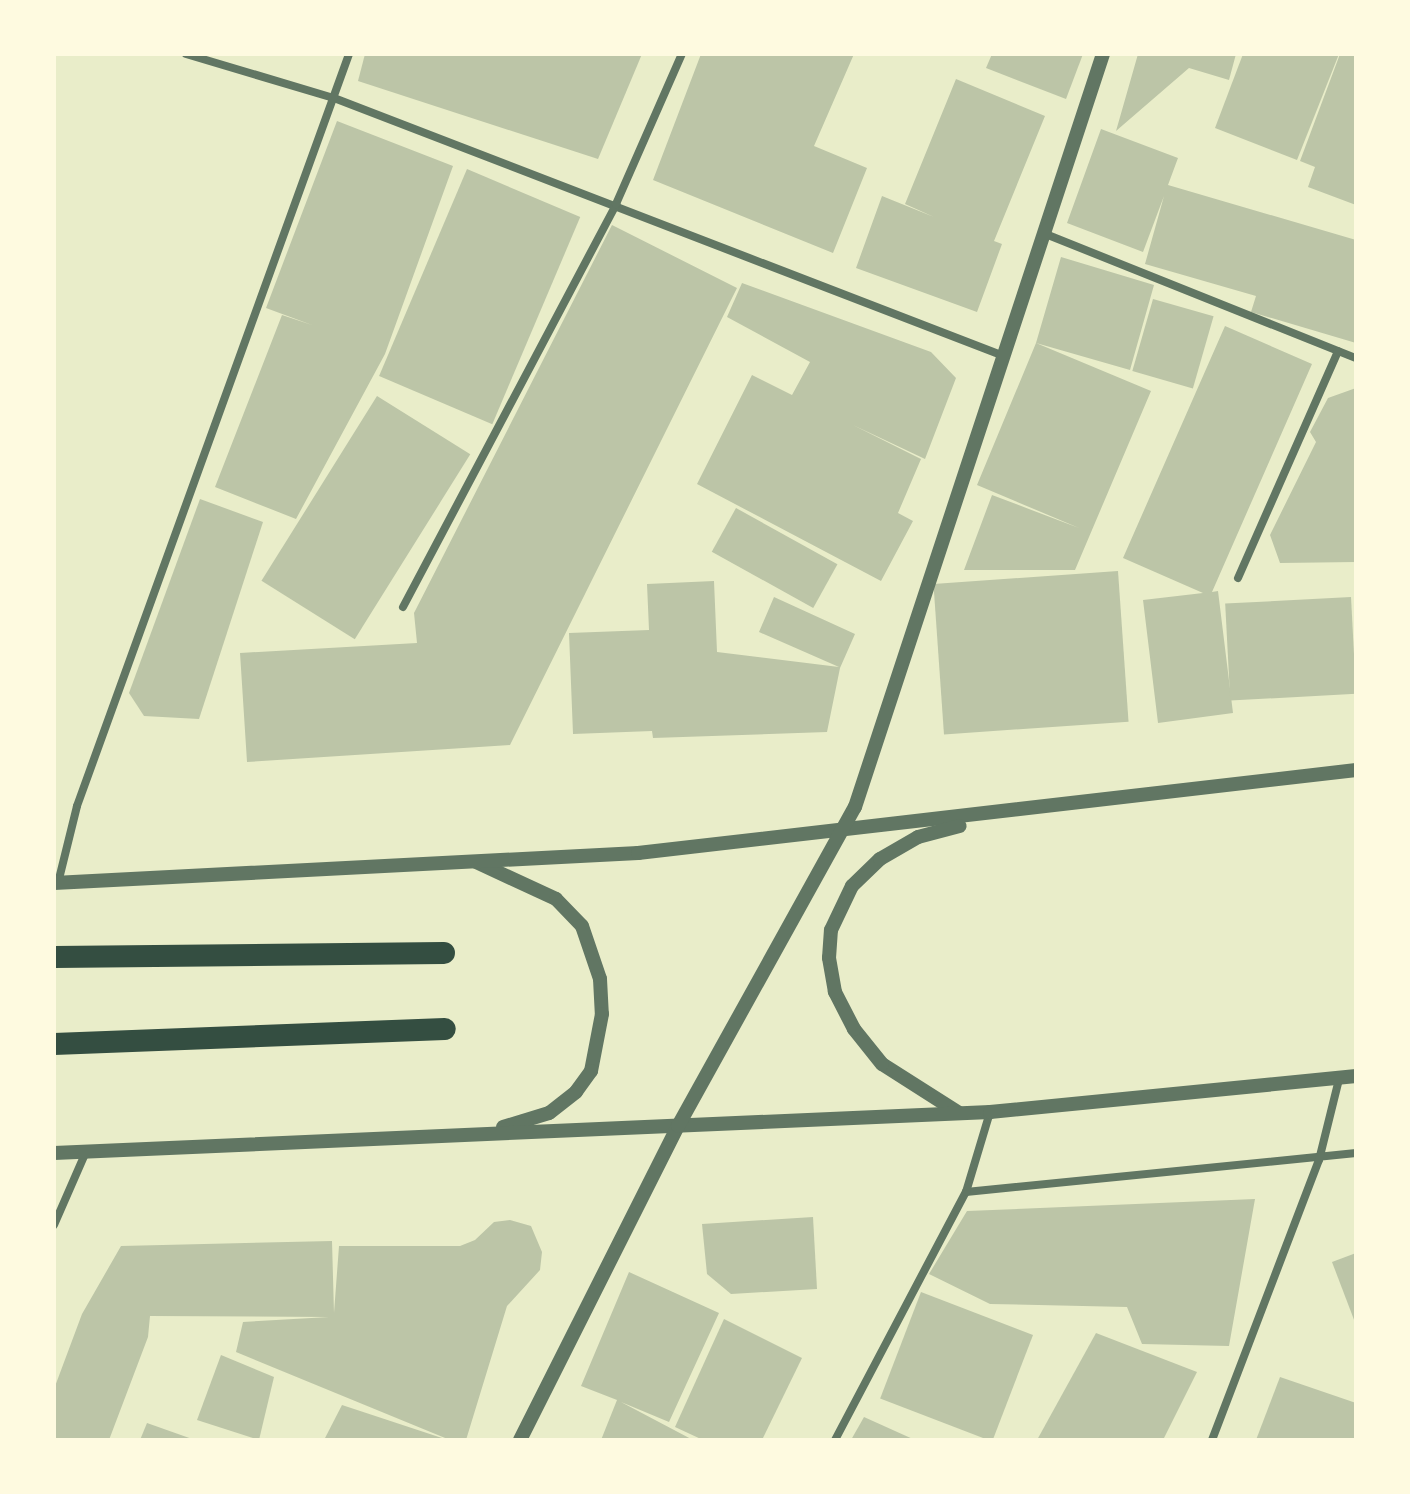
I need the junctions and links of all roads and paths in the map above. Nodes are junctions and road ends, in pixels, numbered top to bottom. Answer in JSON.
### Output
{"nodes":[{"id":1,"x":186,"y":54,"type":"edge"},
{"id":2,"x":349,"y":54,"type":"edge"},
{"id":3,"x":682,"y":54,"type":"edge"},
{"id":4,"x":1103,"y":54,"type":"edge"},
{"id":5,"x":334,"y":98,"type":"junction"},
{"id":6,"x":616,"y":204,"type":"junction"},
{"id":7,"x":1042,"y":232,"type":"junction"},
{"id":8,"x":1338,"y":351,"type":"junction"},
{"id":9,"x":1001,"y":355,"type":"junction"},
{"id":10,"x":1356,"y":358,"type":"edge"},
{"id":11,"x":1238,"y":578,"type":"dead end"},
{"id":12,"x":403,"y":607,"type":"dead end"},
{"id":13,"x":1356,"y":770,"type":"edge"},
{"id":14,"x":1018,"y":812,"type":"junction"},
{"id":15,"x":843,"y":833,"type":"junction"},
{"id":16,"x":474,"y":861,"type":"junction"},
{"id":17,"x":56,"y":883,"type":"edge"},
{"id":18,"x":444,"y":953,"type":"dead end"},
{"id":19,"x":54,"y":957,"type":"edge"},
{"id":20,"x":445,"y":1029,"type":"dead end"},
{"id":21,"x":54,"y":1044,"type":"edge"},
{"id":22,"x":1356,"y":1076,"type":"edge"},
{"id":23,"x":1339,"y":1079,"type":"junction"},
{"id":24,"x":990,"y":1112,"type":"junction"},
{"id":25,"x":960,"y":1113,"type":"junction"},
{"id":26,"x":678,"y":1126,"type":"junction"},
{"id":27,"x":483,"y":1134,"type":"junction"},
{"id":28,"x":54,"y":1153,"type":"edge"},
{"id":29,"x":1356,"y":1153,"type":"edge"},
{"id":30,"x":85,"y":1154,"type":"junction"},
{"id":31,"x":1319,"y":1160,"type":"junction"},
{"id":32,"x":966,"y":1192,"type":"junction"},
{"id":33,"x":54,"y":1225,"type":"edge"},
{"id":34,"x":520,"y":1440,"type":"edge"},
{"id":35,"x":835,"y":1440,"type":"edge"},
{"id":36,"x":1212,"y":1440,"type":"edge"}],
"edges":[{"from":1,"to":5,"type":"street"},
{"from":2,"to":5,"type":"street"},
{"from":3,"to":6,"type":"street"},
{"from":4,"to":7,"type":"street"},
{"from":5,"to":6,"type":"street"},
{"from":5,"to":17,"type":"street"},
{"from":6,"to":9,"type":"street"},
{"from":6,"to":12,"type":"street"},
{"from":7,"to":8,"type":"street"},
{"from":7,"to":9,"type":"street"},
{"from":8,"to":10,"type":"street"},
{"from":8,"to":11,"type":"street"},
{"from":9,"to":15,"type":"street"},
{"from":13,"to":14,"type":"street"},
{"from":14,"to":15,"type":"street"},
{"from":14,"to":25,"type":"street"},
{"from":15,"to":16,"type":"street"},
{"from":15,"to":26,"type":"street"},
{"from":16,"to":17,"type":"street"},
{"from":16,"to":27,"type":"street"},
{"from":18,"to":19,"type":"highway"},
{"from":20,"to":21,"type":"highway"},
{"from":22,"to":23,"type":"street"},
{"from":23,"to":24,"type":"street"},
{"from":23,"to":31,"type":"street"},
{"from":24,"to":25,"type":"street"},
{"from":24,"to":32,"type":"street"},
{"from":25,"to":26,"type":"street"},
{"from":26,"to":27,"type":"street"},
{"from":26,"to":34,"type":"street"},
{"from":27,"to":30,"type":"street"},
{"from":28,"to":30,"type":"street"},
{"from":29,"to":31,"type":"street"},
{"from":30,"to":33,"type":"street"},
{"from":31,"to":32,"type":"street"},
{"from":31,"to":36,"type":"street"},
{"from":32,"to":35,"type":"street"}]}
